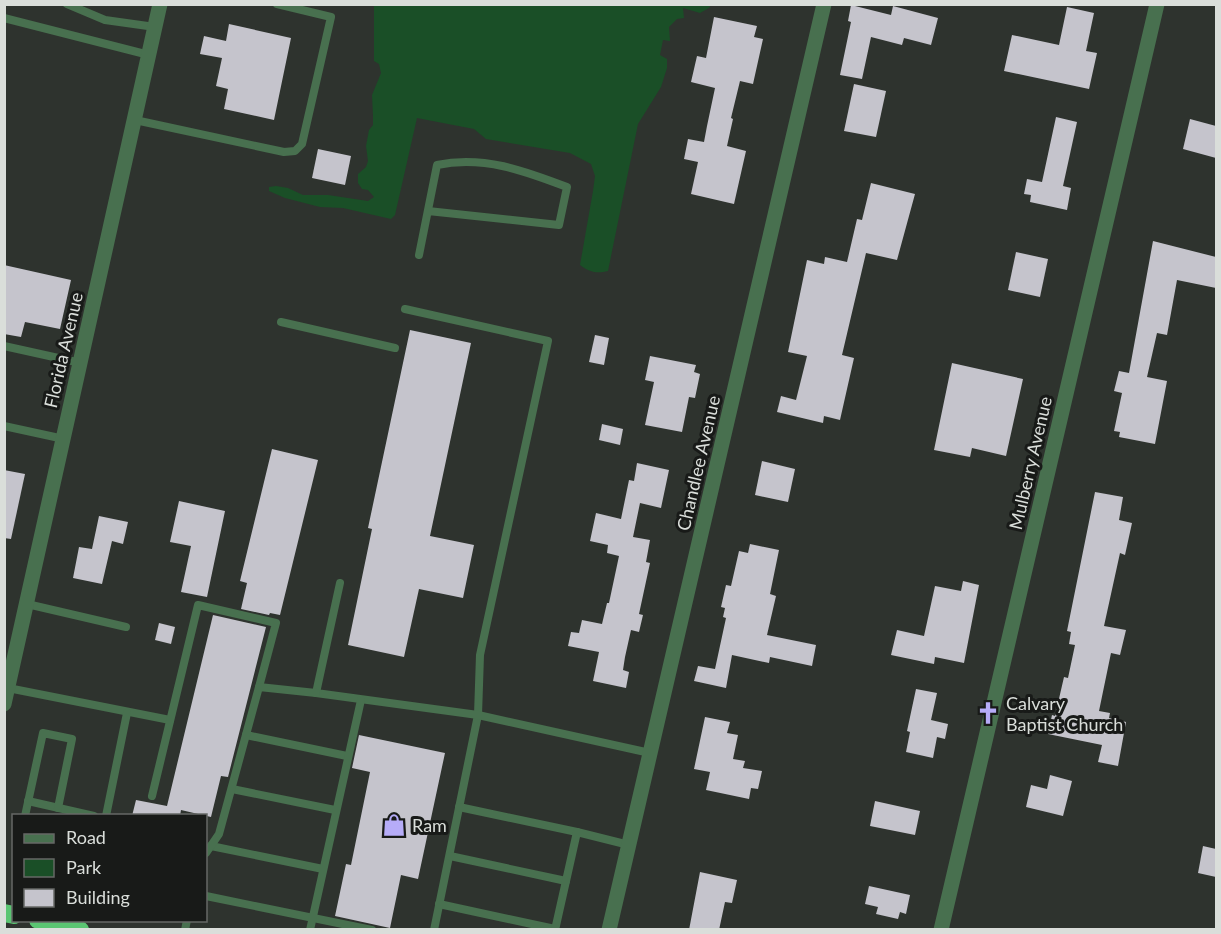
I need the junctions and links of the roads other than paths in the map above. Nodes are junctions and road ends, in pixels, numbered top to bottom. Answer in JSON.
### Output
{"nodes":[{"id":1,"x":67,"y":4,"type":"edge"},
{"id":2,"x":160,"y":4,"type":"edge"},
{"id":3,"x":277,"y":4,"type":"edge"},
{"id":4,"x":824,"y":4,"type":"edge"},
{"id":5,"x":1157,"y":4,"type":"edge"},
{"id":6,"x":4,"y":18,"type":"edge"},
{"id":7,"x":155,"y":27,"type":"junction"},
{"id":8,"x":149,"y":55,"type":"junction"},
{"id":9,"x":135,"y":120,"type":"junction"},
{"id":10,"x":428,"y":211,"type":"junction"},
{"id":11,"x":419,"y":255,"type":"dead end"},
{"id":12,"x":405,"y":309,"type":"dead end"},
{"id":13,"x":282,"y":322,"type":"dead end"},
{"id":14,"x":4,"y":346,"type":"edge"},
{"id":15,"x":395,"y":348,"type":"dead end"},
{"id":16,"x":81,"y":363,"type":"junction"},
{"id":17,"x":4,"y":426,"type":"edge"},
{"id":18,"x":64,"y":439,"type":"junction"},
{"id":19,"x":340,"y":583,"type":"dead end"},
{"id":20,"x":27,"y":604,"type":"junction"},
{"id":21,"x":126,"y":627,"type":"dead end"},
{"id":22,"x":8,"y":677,"type":"edge"},
{"id":23,"x":259,"y":687,"type":"junction"},
{"id":24,"x":316,"y":693,"type":"junction"},
{"id":25,"x":361,"y":700,"type":"junction"},
{"id":26,"x":4,"y":704,"type":"edge"},
{"id":27,"x":127,"y":713,"type":"junction"},
{"id":28,"x":478,"y":715,"type":"junction"},
{"id":29,"x":170,"y":720,"type":"junction"},
{"id":30,"x":246,"y":735,"type":"junction"},
{"id":31,"x":650,"y":753,"type":"junction"},
{"id":32,"x":347,"y":756,"type":"junction"},
{"id":33,"x":232,"y":789,"type":"junction"},
{"id":34,"x":152,"y":796,"type":"dead end"},
{"id":35,"x":28,"y":801,"type":"junction"},
{"id":36,"x":459,"y":807,"type":"junction"},
{"id":37,"x":58,"y":808,"type":"junction"},
{"id":38,"x":335,"y":810,"type":"junction"},
{"id":39,"x":25,"y":814,"type":"edge"},
{"id":40,"x":85,"y":814,"type":"edge"},
{"id":41,"x":106,"y":814,"type":"edge"},
{"id":42,"x":577,"y":832,"type":"junction"},
{"id":43,"x":628,"y":845,"type":"junction"},
{"id":44,"x":211,"y":846,"type":"junction"},
{"id":45,"x":207,"y":852,"type":"edge"},
{"id":46,"x":450,"y":856,"type":"junction"},
{"id":47,"x":323,"y":869,"type":"junction"},
{"id":48,"x":566,"y":881,"type":"junction"},
{"id":49,"x":207,"y":896,"type":"edge"},
{"id":50,"x":439,"y":904,"type":"junction"},
{"id":51,"x":312,"y":917,"type":"junction"},
{"id":52,"x":43,"y":922,"type":"edge"},
{"id":53,"x":555,"y":929,"type":"edge"},
{"id":54,"x":81,"y":930,"type":"edge"},
{"id":55,"x":310,"y":930,"type":"edge"},
{"id":56,"x":372,"y":930,"type":"edge"},
{"id":57,"x":434,"y":930,"type":"edge"},
{"id":58,"x":609,"y":930,"type":"edge"},
{"id":59,"x":941,"y":930,"type":"edge"}],
"edges":[{"from":1,"to":7,"type":"lane"},
{"from":2,"to":7,"type":"street","name":"Florida Avenue"},
{"from":3,"to":9,"type":"lane"},
{"from":4,"to":31,"type":"street","name":"Chandlee Avenue"},
{"from":5,"to":59,"type":"street","name":"Mulberry Avenue"},
{"from":6,"to":8,"type":"lane"},
{"from":7,"to":8,"type":"street","name":"Florida Avenue"},
{"from":8,"to":9,"type":"street","name":"Florida Avenue"},
{"from":9,"to":16,"type":"street","name":"Florida Avenue"},
{"from":10,"to":10,"type":"lane"},
{"from":10,"to":11,"type":"lane"},
{"from":12,"to":28,"type":"lane"},
{"from":13,"to":15,"type":"lane"},
{"from":14,"to":16,"type":"lane"},
{"from":16,"to":18,"type":"street","name":"Florida Avenue"},
{"from":17,"to":18,"type":"lane"},
{"from":18,"to":20,"type":"street","name":"Florida Avenue"},
{"from":19,"to":24,"type":"lane"},
{"from":20,"to":21,"type":"lane"},
{"from":20,"to":22,"type":"street","name":"Florida Avenue"},
{"from":22,"to":26,"type":"street","name":"Florida Avenue"},
{"from":22,"to":27,"type":"lane"},
{"from":23,"to":24,"type":"lane"},
{"from":23,"to":29,"type":"lane"},
{"from":23,"to":30,"type":"lane"},
{"from":24,"to":25,"type":"lane"},
{"from":25,"to":28,"type":"lane"},
{"from":25,"to":32,"type":"lane"},
{"from":27,"to":29,"type":"lane"},
{"from":27,"to":41,"type":"lane"},
{"from":28,"to":31,"type":"lane"},
{"from":28,"to":36,"type":"lane"},
{"from":29,"to":34,"type":"lane"},
{"from":30,"to":32,"type":"lane"},
{"from":30,"to":33,"type":"lane"},
{"from":31,"to":43,"type":"street","name":"Chandlee Avenue"},
{"from":32,"to":38,"type":"lane"},
{"from":33,"to":38,"type":"lane"},
{"from":33,"to":44,"type":"lane"},
{"from":35,"to":37,"type":"lane"},
{"from":35,"to":37,"type":"lane"},
{"from":35,"to":39,"type":"lane"},
{"from":36,"to":42,"type":"lane"},
{"from":36,"to":46,"type":"lane"},
{"from":37,"to":40,"type":"lane"},
{"from":38,"to":47,"type":"lane"},
{"from":42,"to":43,"type":"lane"},
{"from":42,"to":48,"type":"lane"},
{"from":43,"to":58,"type":"street","name":"Chandlee Avenue"},
{"from":44,"to":45,"type":"lane"},
{"from":44,"to":47,"type":"lane"},
{"from":46,"to":48,"type":"lane"},
{"from":46,"to":50,"type":"lane"},
{"from":47,"to":51,"type":"lane"},
{"from":48,"to":53,"type":"lane"},
{"from":49,"to":51,"type":"lane"},
{"from":50,"to":53,"type":"lane"},
{"from":50,"to":57,"type":"lane"},
{"from":51,"to":55,"type":"lane"},
{"from":51,"to":56,"type":"lane"},
{"from":52,"to":54,"type":"highway"}]}
